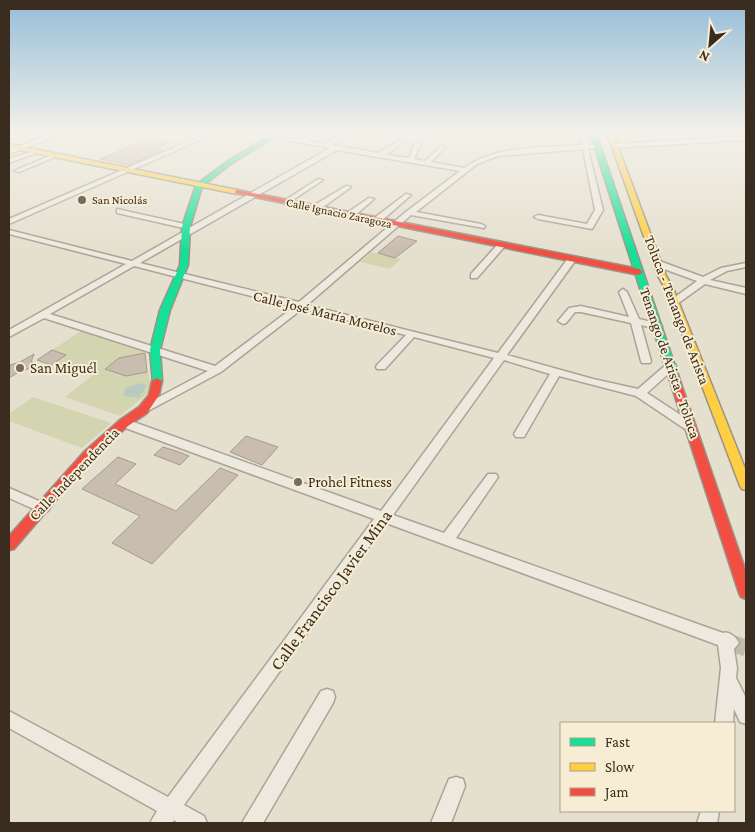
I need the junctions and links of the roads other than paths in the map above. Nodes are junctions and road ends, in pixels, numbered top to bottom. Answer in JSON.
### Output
{"nodes":[{"id":1,"x":124,"y":172,"type":"edge"},
{"id":2,"x":130,"y":172,"type":"edge"},
{"id":3,"x":217,"y":172,"type":"edge"},
{"id":4,"x":297,"y":172,"type":"edge"},
{"id":5,"x":462,"y":172,"type":"edge"},
{"id":6,"x":590,"y":172,"type":"edge"},
{"id":7,"x":606,"y":172,"type":"edge"},
{"id":8,"x":625,"y":172,"type":"edge"},
{"id":9,"x":320,"y":180,"type":"dead end"},
{"id":10,"x":199,"y":185,"type":"junction"},
{"id":11,"x":348,"y":187,"type":"dead end"},
{"id":12,"x":254,"y":195,"type":"junction"},
{"id":13,"x":408,"y":195,"type":"dead end"},
{"id":14,"x":372,"y":199,"type":"dead end"},
{"id":15,"x":286,"y":202,"type":"junction"},
{"id":16,"x":316,"y":208,"type":"junction"},
{"id":17,"x":120,"y":211,"type":"dead end"},
{"id":18,"x":410,"y":213,"type":"junction"},
{"id":19,"x":350,"y":215,"type":"junction"},
{"id":20,"x":538,"y":218,"type":"dead end"},
{"id":21,"x":376,"y":221,"type":"junction"},
{"id":22,"x":9,"y":222,"type":"edge"},
{"id":23,"x":396,"y":225,"type":"junction"},
{"id":24,"x":481,"y":226,"type":"dead end"},
{"id":25,"x":186,"y":229,"type":"junction"},
{"id":26,"x":9,"y":232,"type":"edge"},
{"id":27,"x":501,"y":246,"type":"junction"},
{"id":28,"x":572,"y":259,"type":"junction"},
{"id":29,"x":130,"y":263,"type":"junction"},
{"id":30,"x":659,"y":264,"type":"junction"},
{"id":31,"x":746,"y":265,"type":"edge"},
{"id":32,"x":639,"y":272,"type":"junction"},
{"id":33,"x":180,"y":276,"type":"junction"},
{"id":34,"x":474,"y":276,"type":"dead end"},
{"id":35,"x":703,"y":280,"type":"junction"},
{"id":36,"x":746,"y":291,"type":"edge"},
{"id":37,"x":624,"y":292,"type":"dead end"},
{"id":38,"x":674,"y":302,"type":"junction"},
{"id":39,"x":299,"y":307,"type":"junction"},
{"id":40,"x":43,"y":315,"type":"junction"},
{"id":41,"x":563,"y":321,"type":"dead end"},
{"id":42,"x":635,"y":321,"type":"junction"},
{"id":43,"x":657,"y":326,"type":"junction"},
{"id":44,"x":9,"y":334,"type":"edge"},
{"id":45,"x":412,"y":334,"type":"junction"},
{"id":46,"x":155,"y":350,"type":"junction"},
{"id":47,"x":500,"y":356,"type":"junction"},
{"id":48,"x":646,"y":360,"type":"dead end"},
{"id":49,"x":671,"y":366,"type":"junction"},
{"id":50,"x":381,"y":367,"type":"dead end"},
{"id":51,"x":217,"y":370,"type":"junction"},
{"id":52,"x":556,"y":372,"type":"junction"},
{"id":53,"x":640,"y":393,"type":"junction"},
{"id":54,"x":143,"y":410,"type":"junction"},
{"id":55,"x":124,"y":423,"type":"junction"},
{"id":56,"x":693,"y":429,"type":"junction"},
{"id":57,"x":520,"y":434,"type":"dead end"},
{"id":58,"x":492,"y":477,"type":"dead end"},
{"id":59,"x":746,"y":486,"type":"edge"},
{"id":60,"x":9,"y":492,"type":"edge"},
{"id":61,"x":43,"y":508,"type":"junction"},
{"id":62,"x":385,"y":517,"type":"junction"},
{"id":63,"x":14,"y":535,"type":"edge"},
{"id":64,"x":448,"y":538,"type":"junction"},
{"id":65,"x":9,"y":545,"type":"edge"},
{"id":66,"x":746,"y":593,"type":"edge"},
{"id":67,"x":729,"y":681,"type":"junction"},
{"id":68,"x":328,"y":697,"type":"dead end"},
{"id":69,"x":746,"y":716,"type":"edge"},
{"id":70,"x":9,"y":719,"type":"edge"},
{"id":71,"x":724,"y":722,"type":"edge"},
{"id":72,"x":456,"y":786,"type":"dead end"},
{"id":73,"x":166,"y":816,"type":"edge"},
{"id":74,"x":197,"y":823,"type":"edge"},
{"id":75,"x":252,"y":823,"type":"edge"},
{"id":76,"x":441,"y":823,"type":"edge"}],
"edges":[{"from":1,"to":22,"type":"street"},
{"from":2,"to":10,"type":"main road","name":"Calle Ignacio Zaragoza"},
{"from":3,"to":10,"type":"main road"},
{"from":4,"to":12,"type":"street"},
{"from":5,"to":18,"type":"street"},
{"from":6,"to":20,"type":"street"},
{"from":7,"to":32,"type":"main road","name":"Tenango de Arista - Toluca"},
{"from":8,"to":30,"type":"main road","name":"Toluca - Tenango de Arista"},
{"from":9,"to":15,"type":"street"},
{"from":10,"to":12,"type":"main road","name":"Calle Ignacio Zaragoza"},
{"from":10,"to":25,"type":"main road","name":"Calle Independencia"},
{"from":11,"to":16,"type":"street"},
{"from":12,"to":15,"type":"main road","name":"Calle Ignacio Zaragoza"},
{"from":12,"to":25,"type":"street"},
{"from":13,"to":21,"type":"street"},
{"from":14,"to":19,"type":"street"},
{"from":15,"to":16,"type":"main road","name":"Calle Ignacio Zaragoza"},
{"from":16,"to":19,"type":"main road","name":"Calle Ignacio Zaragoza"},
{"from":17,"to":25,"type":"street"},
{"from":18,"to":23,"type":"street"},
{"from":18,"to":24,"type":"street"},
{"from":19,"to":21,"type":"main road","name":"Calle Ignacio Zaragoza"},
{"from":21,"to":23,"type":"main road","name":"Calle Ignacio Zaragoza"},
{"from":23,"to":27,"type":"main road","name":"Calle Ignacio Zaragoza"},
{"from":23,"to":39,"type":"street"},
{"from":25,"to":29,"type":"street"},
{"from":25,"to":33,"type":"main road","name":"Calle Independencia"},
{"from":26,"to":29,"type":"street","name":"Calle José María Morelos"},
{"from":27,"to":28,"type":"main road","name":"Calle Ignacio Zaragoza"},
{"from":27,"to":34,"type":"street"},
{"from":28,"to":32,"type":"main road","name":"Calle Ignacio Zaragoza"},
{"from":28,"to":47,"type":"street","name":"Calle Francisco Javier Mina"},
{"from":29,"to":33,"type":"street","name":"Calle José María Morelos"},
{"from":29,"to":40,"type":"street"},
{"from":30,"to":35,"type":"street"},
{"from":30,"to":38,"type":"main road","name":"Toluca - Tenango de Arista"},
{"from":31,"to":35,"type":"street"},
{"from":32,"to":43,"type":"main road","name":"Tenango de Arista - Toluca"},
{"from":33,"to":39,"type":"street","name":"Calle José María Morelos"},
{"from":33,"to":46,"type":"main road","name":"Calle Independencia"},
{"from":35,"to":36,"type":"street"},
{"from":35,"to":38,"type":"street"},
{"from":37,"to":42,"type":"street"},
{"from":38,"to":59,"type":"main road","name":"Toluca - Tenango de Arista"},
{"from":39,"to":45,"type":"street","name":"Calle José María Morelos"},
{"from":39,"to":51,"type":"street"},
{"from":40,"to":44,"type":"street"},
{"from":40,"to":46,"type":"street"},
{"from":41,"to":42,"type":"street"},
{"from":42,"to":43,"type":"street"},
{"from":42,"to":48,"type":"street"},
{"from":43,"to":49,"type":"main road","name":"Tenango de Arista - Toluca"},
{"from":45,"to":47,"type":"street","name":"Calle José María Morelos"},
{"from":45,"to":50,"type":"street"},
{"from":46,"to":51,"type":"street"},
{"from":46,"to":54,"type":"main road","name":"Calle Independencia"},
{"from":47,"to":52,"type":"street","name":"Calle José María Morelos"},
{"from":47,"to":62,"type":"street","name":"Calle Francisco Javier Mina"},
{"from":49,"to":53,"type":"street"},
{"from":49,"to":56,"type":"main road","name":"Tenango de Arista - Toluca"},
{"from":51,"to":54,"type":"street"},
{"from":52,"to":53,"type":"street","name":"Calle José María Morelos"},
{"from":52,"to":57,"type":"street"},
{"from":53,"to":56,"type":"street"},
{"from":54,"to":55,"type":"main road","name":"Calle Independencia"},
{"from":55,"to":61,"type":"main road","name":"Calle Independencia"},
{"from":55,"to":62,"type":"street"},
{"from":56,"to":66,"type":"main road","name":"Tenango de Arista - Toluca"},
{"from":58,"to":64,"type":"street"},
{"from":60,"to":61,"type":"street"},
{"from":61,"to":63,"type":"main road","name":"Calle Independencia"},
{"from":62,"to":64,"type":"street"},
{"from":62,"to":73,"type":"street","name":"Calle Francisco Javier Mina"},
{"from":63,"to":65,"type":"main road","name":"Calle Independencia"},
{"from":64,"to":67,"type":"street"},
{"from":67,"to":69,"type":"street"},
{"from":67,"to":71,"type":"street"},
{"from":68,"to":75,"type":"street"},
{"from":70,"to":73,"type":"street"},
{"from":72,"to":76,"type":"street"},
{"from":73,"to":74,"type":"street"}]}
